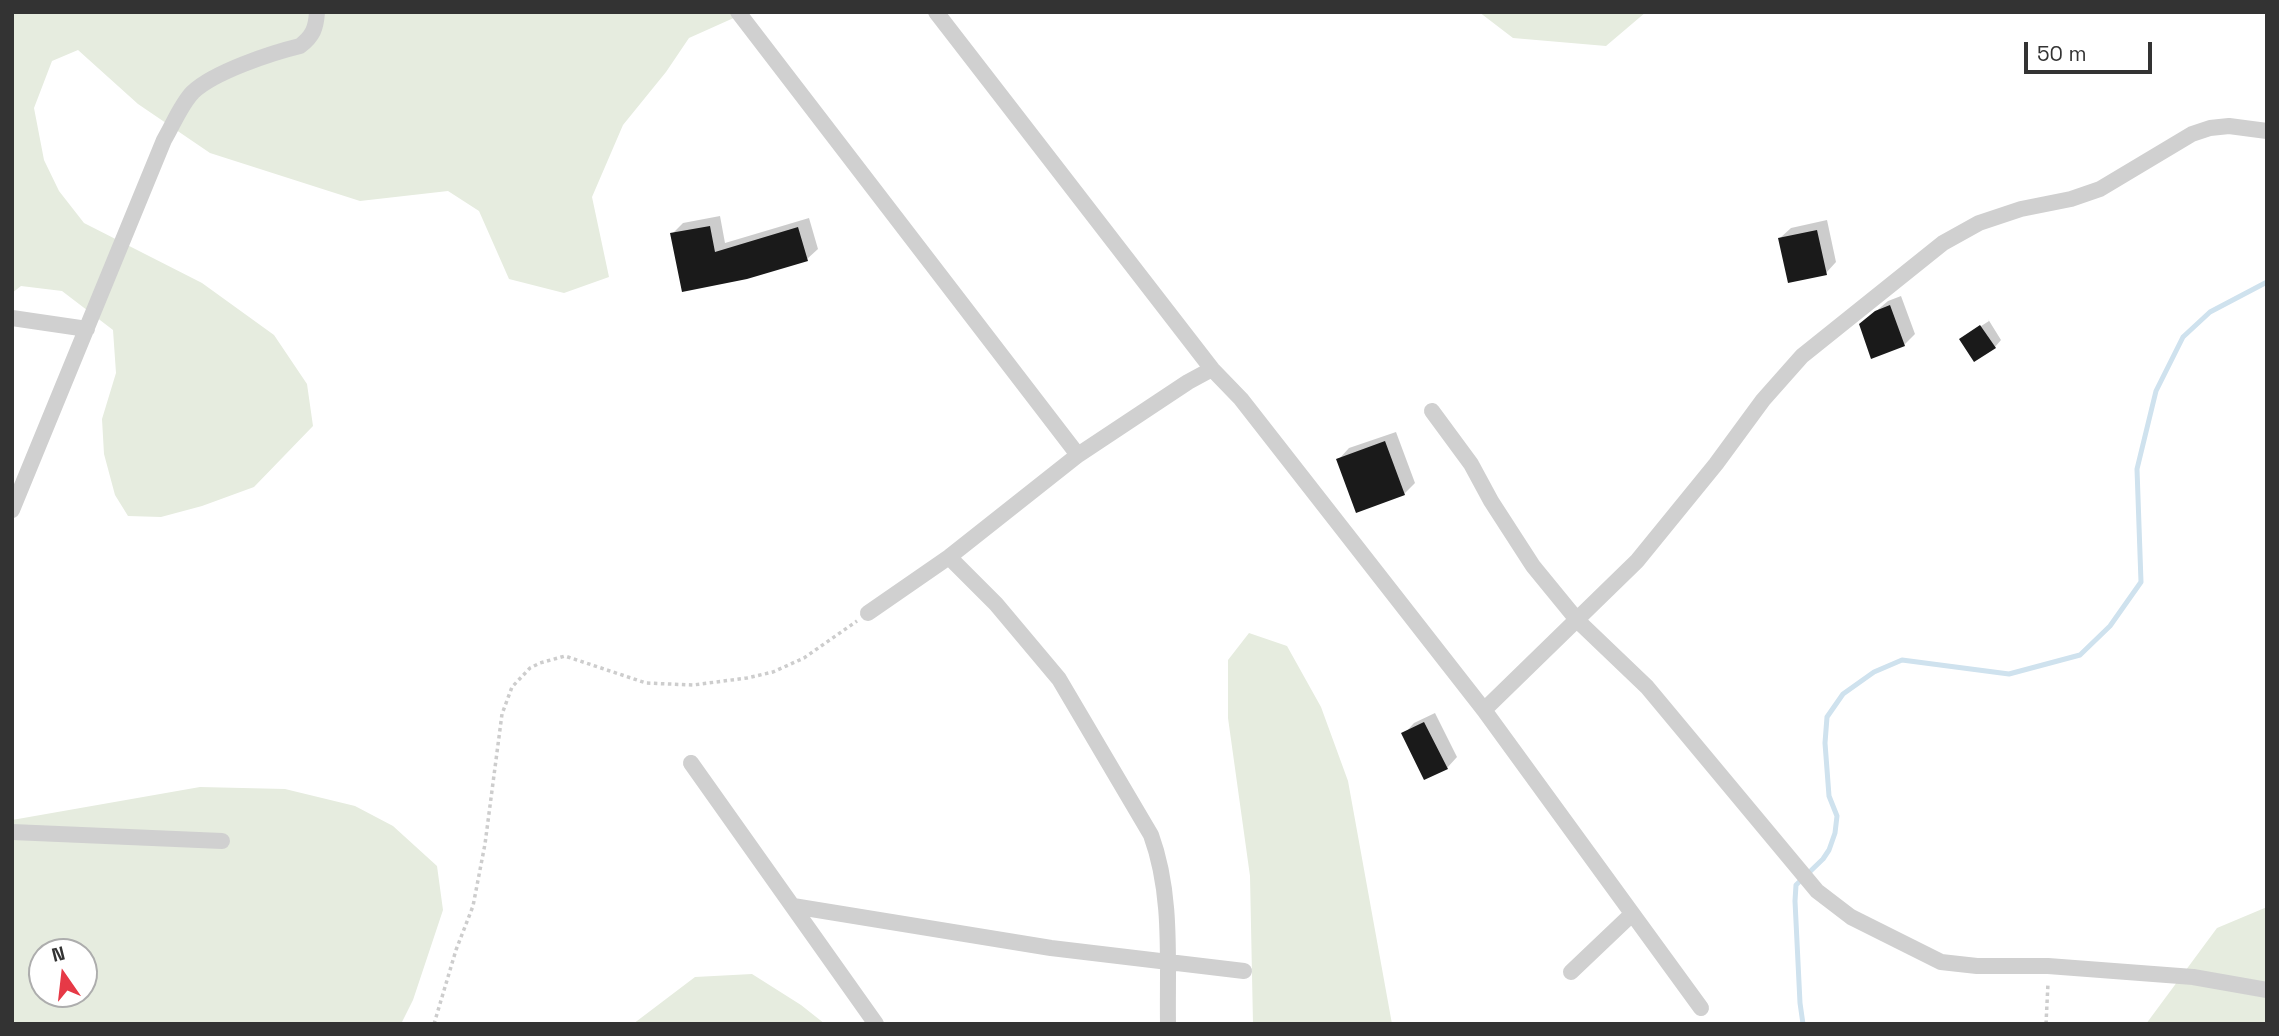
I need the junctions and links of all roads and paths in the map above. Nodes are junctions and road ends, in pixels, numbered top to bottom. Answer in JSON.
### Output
{"nodes":[{"id":1,"x":317,"y":12,"type":"edge"},
{"id":2,"x":738,"y":12,"type":"edge"},
{"id":3,"x":936,"y":12,"type":"edge"},
{"id":4,"x":2267,"y":131,"type":"edge"},
{"id":5,"x":12,"y":318,"type":"edge"},
{"id":6,"x":86,"y":329,"type":"junction"},
{"id":7,"x":1212,"y":369,"type":"junction"},
{"id":8,"x":1432,"y":411,"type":"dead end"},
{"id":9,"x":1078,"y":455,"type":"junction"},
{"id":10,"x":12,"y":510,"type":"edge"},
{"id":11,"x":949,"y":558,"type":"junction"},
{"id":12,"x":868,"y":613,"type":"joint"},
{"id":13,"x":1578,"y":621,"type":"junction"},
{"id":14,"x":1484,"y":710,"type":"junction"},
{"id":15,"x":691,"y":762,"type":"dead end"},
{"id":16,"x":12,"y":831,"type":"edge"},
{"id":17,"x":222,"y":841,"type":"dead end"},
{"id":18,"x":793,"y":906,"type":"junction"},
{"id":19,"x":1632,"y":914,"type":"junction"},
{"id":20,"x":1167,"y":963,"type":"junction"},
{"id":21,"x":2048,"y":967,"type":"junction"},
{"id":22,"x":1244,"y":971,"type":"dead end"},
{"id":23,"x":1571,"y":972,"type":"dead end"},
{"id":24,"x":2267,"y":990,"type":"edge"},
{"id":25,"x":1701,"y":1008,"type":"dead end"},
{"id":26,"x":434,"y":1024,"type":"edge"},
{"id":27,"x":876,"y":1024,"type":"edge"},
{"id":28,"x":1168,"y":1024,"type":"edge"},
{"id":29,"x":2046,"y":1024,"type":"edge"}],
"edges":[{"from":1,"to":6,"type":"street"},
{"from":2,"to":9,"type":"street"},
{"from":3,"to":7,"type":"street"},
{"from":4,"to":13,"type":"street"},
{"from":5,"to":6,"type":"street"},
{"from":6,"to":10,"type":"street"},
{"from":7,"to":9,"type":"street"},
{"from":7,"to":14,"type":"street"},
{"from":8,"to":13,"type":"street"},
{"from":9,"to":11,"type":"street"},
{"from":11,"to":12,"type":"street"},
{"from":11,"to":20,"type":"street"},
{"from":12,"to":26,"type":"path"},
{"from":13,"to":14,"type":"street"},
{"from":13,"to":21,"type":"street"},
{"from":14,"to":19,"type":"street"},
{"from":15,"to":18,"type":"street"},
{"from":16,"to":17,"type":"street"},
{"from":18,"to":20,"type":"street"},
{"from":18,"to":27,"type":"street"},
{"from":19,"to":23,"type":"street"},
{"from":19,"to":25,"type":"street"},
{"from":20,"to":22,"type":"street"},
{"from":20,"to":28,"type":"street"},
{"from":21,"to":24,"type":"street"},
{"from":21,"to":29,"type":"path"}]}
